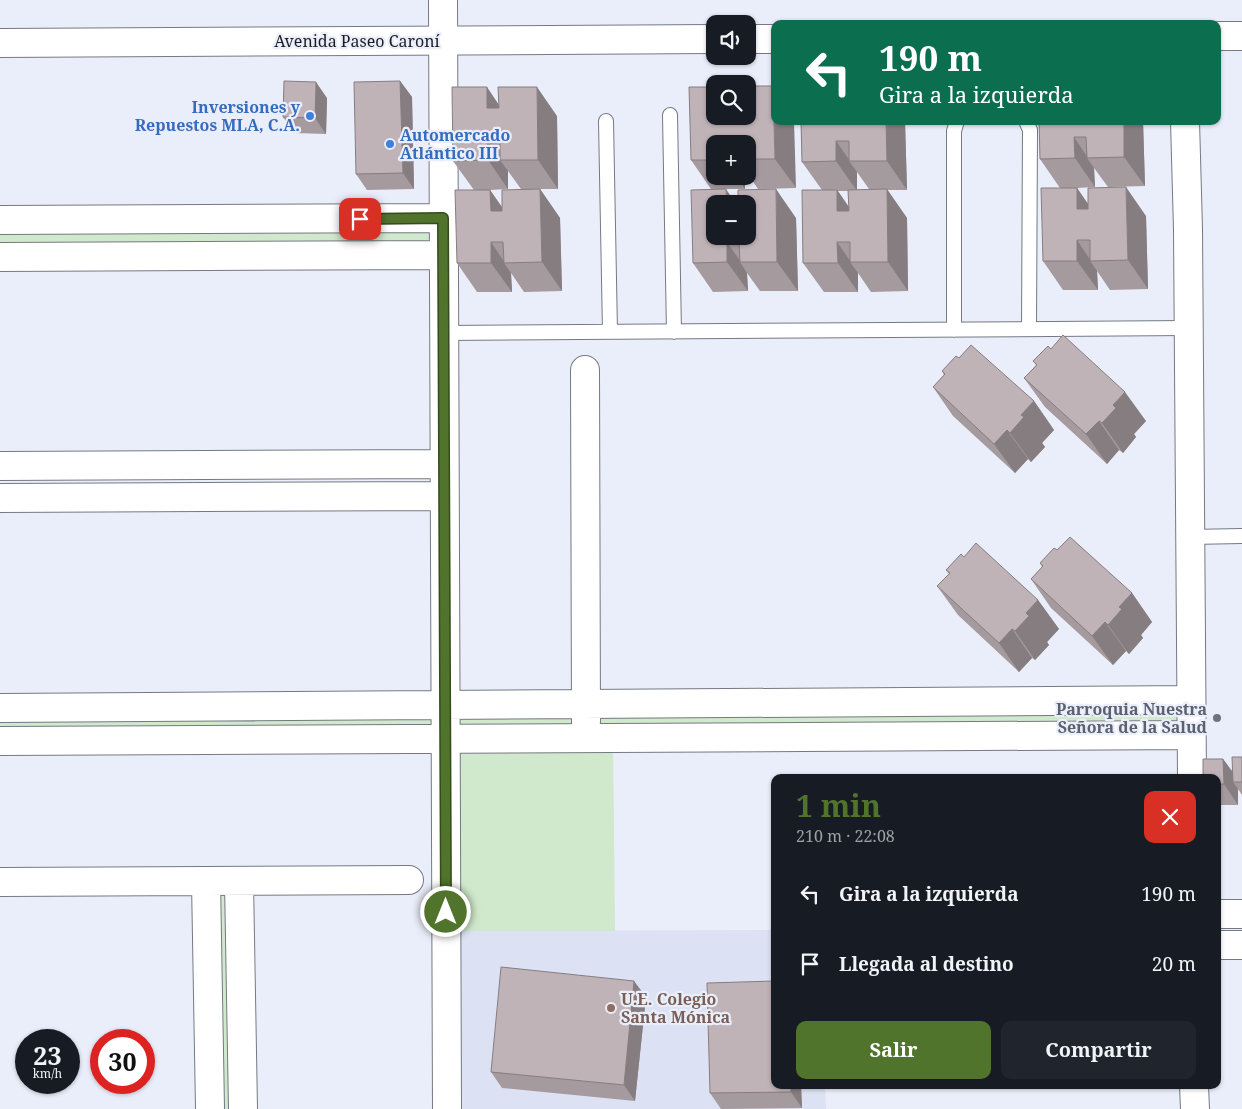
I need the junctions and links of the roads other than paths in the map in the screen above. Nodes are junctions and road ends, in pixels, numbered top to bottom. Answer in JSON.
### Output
{"nodes":[{"id":1,"x":442,"y":0,"type":"edge"},
{"id":2,"x":1221,"y":36,"type":"edge"},
{"id":3,"x":1242,"y":36,"type":"edge"},
{"id":4,"x":706,"y":39,"type":"edge"},
{"id":5,"x":756,"y":39,"type":"edge"},
{"id":6,"x":771,"y":39,"type":"edge"},
{"id":7,"x":442,"y":40,"type":"junction"},
{"id":8,"x":0,"y":43,"type":"edge"},
{"id":9,"x":670,"y":115,"type":"dead end"},
{"id":10,"x":606,"y":121,"type":"dead end"},
{"id":11,"x":956,"y":125,"type":"edge"},
{"id":12,"x":1028,"y":125,"type":"edge"},
{"id":13,"x":1185,"y":125,"type":"edge"},
{"id":14,"x":443,"y":218,"type":"junction"},
{"id":15,"x":0,"y":220,"type":"edge"},
{"id":16,"x":88,"y":220,"type":"junction"},
{"id":17,"x":443,"y":256,"type":"junction"},
{"id":18,"x":0,"y":257,"type":"edge"},
{"id":19,"x":89,"y":257,"type":"junction"},
{"id":20,"x":1188,"y":328,"type":"junction"},
{"id":21,"x":1029,"y":329,"type":"junction"},
{"id":22,"x":954,"y":330,"type":"junction"},
{"id":23,"x":610,"y":332,"type":"junction"},
{"id":24,"x":674,"y":332,"type":"junction"},
{"id":25,"x":443,"y":333,"type":"junction"},
{"id":26,"x":585,"y":370,"type":"dead end"},
{"id":27,"x":443,"y":464,"type":"junction"},
{"id":28,"x":0,"y":466,"type":"edge"},
{"id":29,"x":95,"y":466,"type":"junction"},
{"id":30,"x":444,"y":496,"type":"junction"},
{"id":31,"x":0,"y":498,"type":"edge"},
{"id":32,"x":96,"y":498,"type":"junction"},
{"id":33,"x":1190,"y":536,"type":"junction"},
{"id":34,"x":1242,"y":536,"type":"edge"},
{"id":35,"x":1191,"y":700,"type":"junction"},
{"id":36,"x":822,"y":703,"type":"junction"},
{"id":37,"x":586,"y":705,"type":"junction"},
{"id":38,"x":445,"y":706,"type":"junction"},
{"id":39,"x":0,"y":708,"type":"edge"},
{"id":40,"x":81,"y":708,"type":"junction"},
{"id":41,"x":1192,"y":735,"type":"junction"},
{"id":42,"x":823,"y":737,"type":"junction"},
{"id":43,"x":586,"y":738,"type":"junction"},
{"id":44,"x":445,"y":739,"type":"junction"},
{"id":45,"x":0,"y":741,"type":"edge"},
{"id":46,"x":82,"y":741,"type":"junction"},
{"id":47,"x":1192,"y":774,"type":"edge"},
{"id":48,"x":409,"y":880,"type":"dead end"},
{"id":49,"x":206,"y":881,"type":"junction"},
{"id":50,"x":239,"y":881,"type":"junction"},
{"id":51,"x":0,"y":882,"type":"edge"},
{"id":52,"x":1221,"y":914,"type":"edge"},
{"id":53,"x":1242,"y":914,"type":"edge"},
{"id":54,"x":1221,"y":945,"type":"edge"},
{"id":55,"x":1242,"y":945,"type":"edge"},
{"id":56,"x":1194,"y":1089,"type":"edge"},
{"id":57,"x":210,"y":1109,"type":"edge"},
{"id":58,"x":243,"y":1109,"type":"edge"},
{"id":59,"x":447,"y":1109,"type":"edge"},
{"id":60,"x":1195,"y":1109,"type":"edge"}],
"edges":[{"from":1,"to":7,"type":"street"},
{"from":2,"to":3,"type":"street"},
{"from":4,"to":7,"type":"street","name":"Avenida Paseo Caroní"},
{"from":5,"to":6,"type":"street"},
{"from":7,"to":8,"type":"street","name":"Avenida Paseo Caroní"},
{"from":7,"to":14,"type":"street"},
{"from":9,"to":24,"type":"lane"},
{"from":10,"to":23,"type":"lane"},
{"from":11,"to":22,"type":"lane"},
{"from":12,"to":21,"type":"lane"},
{"from":13,"to":20,"type":"street"},
{"from":14,"to":16,"type":"street"},
{"from":14,"to":17,"type":"street"},
{"from":15,"to":16,"type":"street"},
{"from":16,"to":19,"type":"street"},
{"from":17,"to":19,"type":"street"},
{"from":17,"to":25,"type":"street"},
{"from":18,"to":19,"type":"street"},
{"from":20,"to":21,"type":"lane"},
{"from":20,"to":33,"type":"street"},
{"from":21,"to":22,"type":"lane"},
{"from":22,"to":24,"type":"lane"},
{"from":23,"to":24,"type":"lane"},
{"from":23,"to":25,"type":"lane"},
{"from":25,"to":27,"type":"street"},
{"from":26,"to":37,"type":"street"},
{"from":27,"to":29,"type":"street"},
{"from":27,"to":30,"type":"street"},
{"from":28,"to":29,"type":"street"},
{"from":29,"to":32,"type":"street"},
{"from":30,"to":32,"type":"street"},
{"from":30,"to":38,"type":"street"},
{"from":31,"to":32,"type":"street"},
{"from":33,"to":34,"type":"lane"},
{"from":33,"to":35,"type":"street"},
{"from":35,"to":36,"type":"street"},
{"from":35,"to":41,"type":"street"},
{"from":36,"to":37,"type":"street"},
{"from":36,"to":42,"type":"street"},
{"from":37,"to":38,"type":"street"},
{"from":37,"to":43,"type":"street"},
{"from":38,"to":40,"type":"street"},
{"from":38,"to":44,"type":"street"},
{"from":39,"to":40,"type":"street"},
{"from":40,"to":46,"type":"street"},
{"from":41,"to":42,"type":"street"},
{"from":41,"to":47,"type":"street"},
{"from":42,"to":43,"type":"street"},
{"from":43,"to":44,"type":"street"},
{"from":44,"to":46,"type":"street"},
{"from":44,"to":59,"type":"street"},
{"from":45,"to":46,"type":"street"},
{"from":48,"to":50,"type":"street"},
{"from":49,"to":50,"type":"street"},
{"from":49,"to":51,"type":"street"},
{"from":49,"to":57,"type":"street"},
{"from":50,"to":58,"type":"street"},
{"from":52,"to":53,"type":"street"},
{"from":54,"to":55,"type":"street"},
{"from":56,"to":60,"type":"street"}]}
